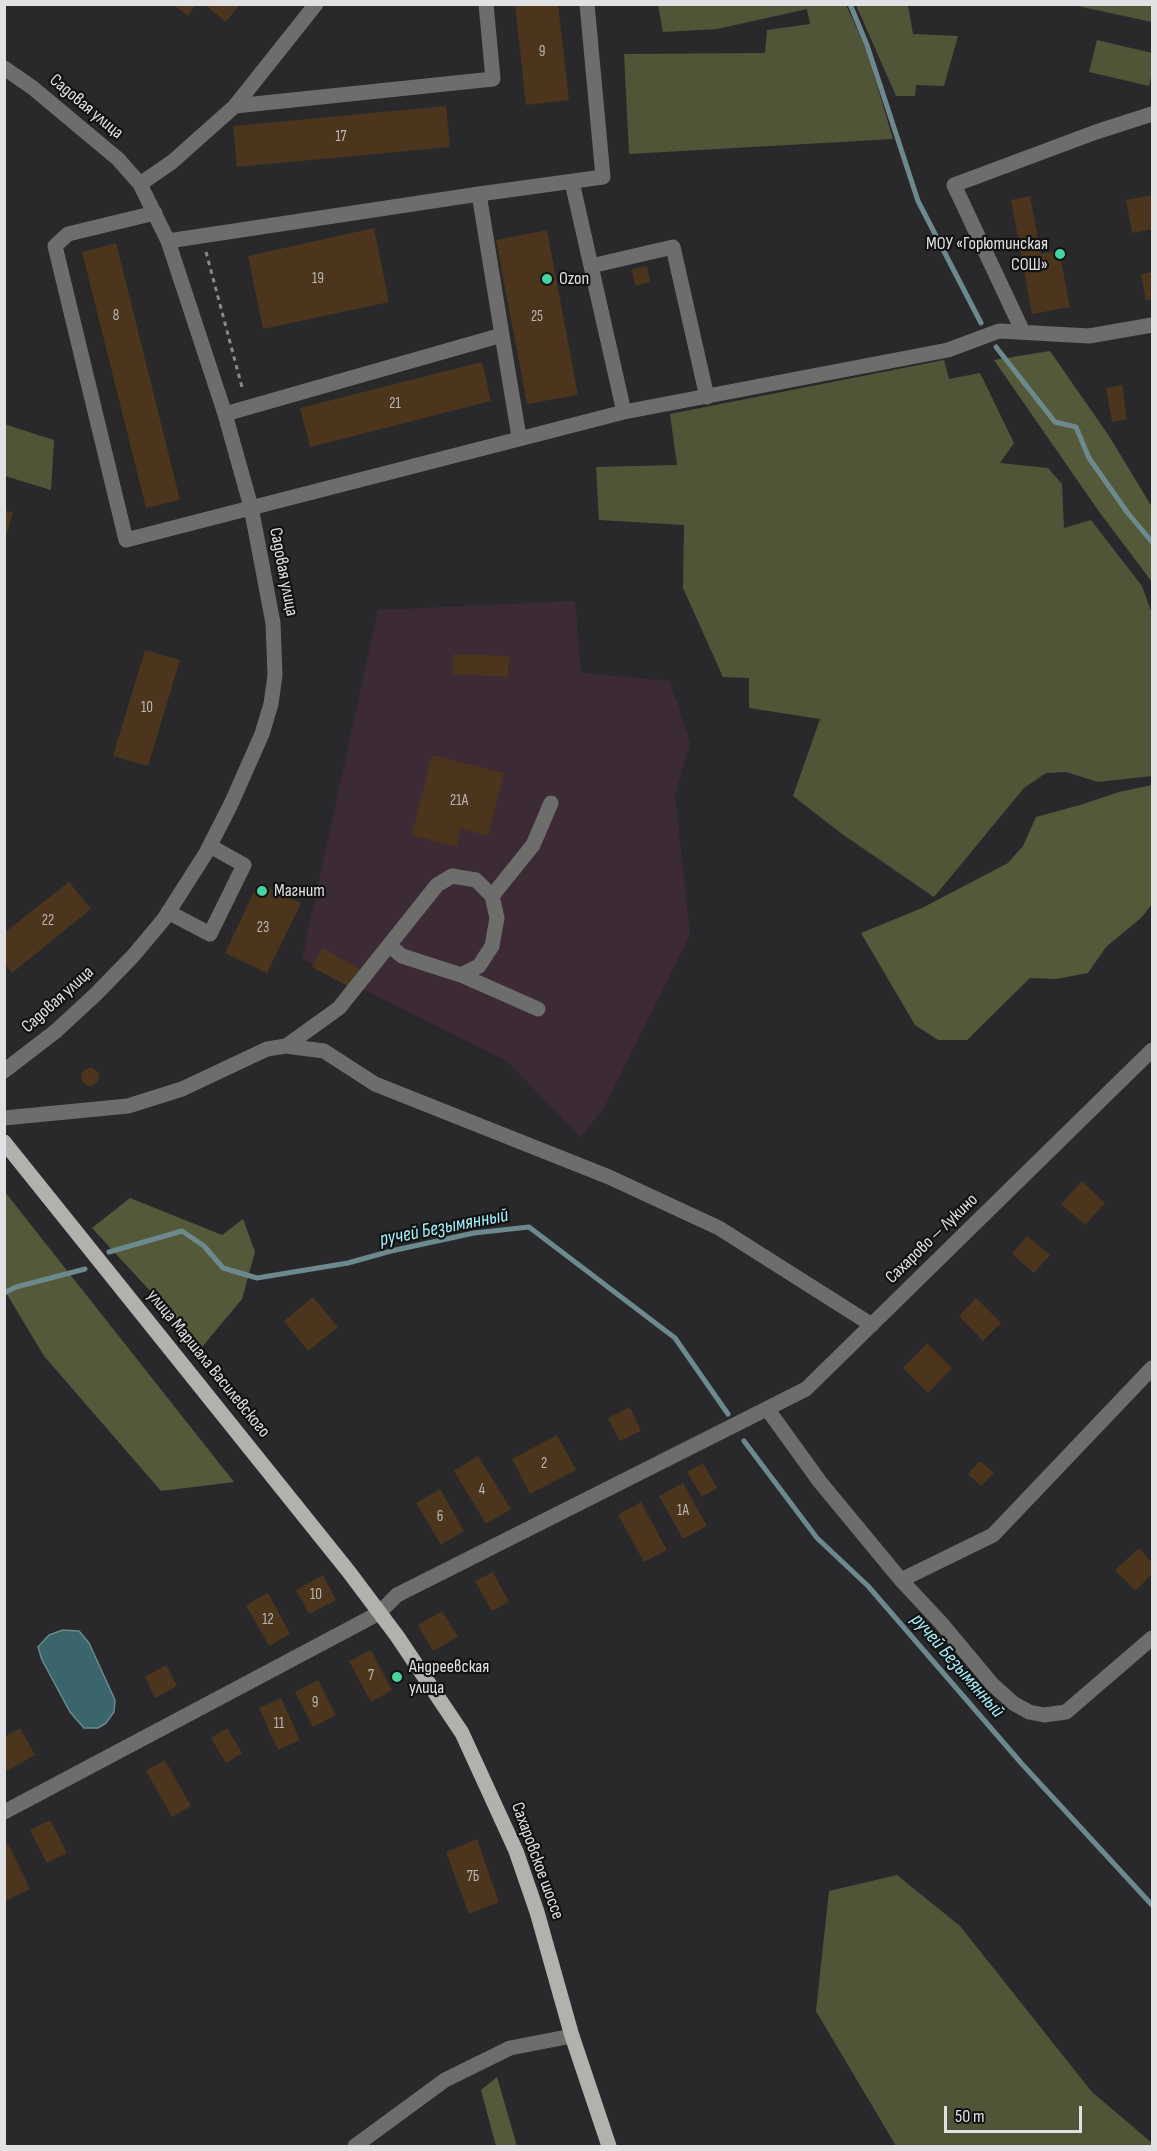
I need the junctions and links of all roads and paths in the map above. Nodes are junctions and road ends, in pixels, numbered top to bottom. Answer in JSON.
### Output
{"nodes":[{"id":1,"x":316,"y":4,"type":"edge"},
{"id":2,"x":486,"y":4,"type":"edge"},
{"id":3,"x":587,"y":4,"type":"edge"},
{"id":4,"x":4,"y":68,"type":"edge"},
{"id":5,"x":235,"y":106,"type":"junction"},
{"id":6,"x":1152,"y":114,"type":"edge"},
{"id":7,"x":572,"y":182,"type":"junction"},
{"id":8,"x":140,"y":184,"type":"junction"},
{"id":9,"x":479,"y":194,"type":"junction"},
{"id":10,"x":155,"y":213,"type":"junction"},
{"id":11,"x":202,"y":236,"type":"junction"},
{"id":12,"x":168,"y":241,"type":"junction"},
{"id":13,"x":591,"y":266,"type":"junction"},
{"id":14,"x":1152,"y":325,"type":"edge"},
{"id":15,"x":1023,"y":332,"type":"junction"},
{"id":16,"x":502,"y":335,"type":"junction"},
{"id":17,"x":707,"y":397,"type":"junction"},
{"id":18,"x":247,"y":408,"type":"junction"},
{"id":19,"x":624,"y":411,"type":"junction"},
{"id":20,"x":225,"y":414,"type":"junction"},
{"id":21,"x":519,"y":437,"type":"junction"},
{"id":22,"x":251,"y":507,"type":"junction"},
{"id":23,"x":551,"y":802,"type":"dead end"},
{"id":24,"x":210,"y":846,"type":"junction"},
{"id":25,"x":492,"y":896,"type":"junction"},
{"id":26,"x":168,"y":912,"type":"junction"},
{"id":27,"x":390,"y":946,"type":"junction"},
{"id":28,"x":461,"y":975,"type":"junction"},
{"id":29,"x":538,"y":1009,"type":"dead end"},
{"id":30,"x":286,"y":1046,"type":"junction"},
{"id":31,"x":1152,"y":1050,"type":"edge"},
{"id":32,"x":4,"y":1071,"type":"edge"},
{"id":33,"x":4,"y":1118,"type":"edge"},
{"id":34,"x":4,"y":1142,"type":"edge"},
{"id":35,"x":872,"y":1325,"type":"junction"},
{"id":36,"x":1152,"y":1368,"type":"edge"},
{"id":37,"x":768,"y":1410,"type":"junction"},
{"id":38,"x":901,"y":1580,"type":"junction"},
{"id":39,"x":379,"y":1613,"type":"junction"},
{"id":40,"x":1152,"y":1638,"type":"edge"},
{"id":41,"x":4,"y":1812,"type":"edge"},
{"id":42,"x":572,"y":2036,"type":"junction"},
{"id":43,"x":354,"y":2146,"type":"edge"},
{"id":44,"x":609,"y":2146,"type":"edge"}],
"edges":[{"from":1,"to":5,"type":"street"},
{"from":2,"to":5,"type":"street"},
{"from":3,"to":7,"type":"street"},
{"from":4,"to":8,"type":"street","name":"Садовая улица"},
{"from":5,"to":8,"type":"street"},
{"from":6,"to":15,"type":"street"},
{"from":7,"to":9,"type":"street"},
{"from":7,"to":13,"type":"street"},
{"from":8,"to":10,"type":"street","name":"Садовая улица"},
{"from":9,"to":11,"type":"street"},
{"from":9,"to":16,"type":"street"},
{"from":10,"to":12,"type":"street","name":"Садовая улица"},
{"from":10,"to":22,"type":"street"},
{"from":11,"to":12,"type":"street"},
{"from":11,"to":18,"type":"path"},
{"from":12,"to":20,"type":"street","name":"Садовая улица"},
{"from":13,"to":17,"type":"street"},
{"from":13,"to":19,"type":"street"},
{"from":14,"to":15,"type":"street"},
{"from":15,"to":17,"type":"street"},
{"from":16,"to":18,"type":"street"},
{"from":16,"to":21,"type":"street"},
{"from":17,"to":19,"type":"street"},
{"from":18,"to":20,"type":"street"},
{"from":19,"to":21,"type":"street"},
{"from":20,"to":22,"type":"street","name":"Садовая улица"},
{"from":21,"to":22,"type":"street"},
{"from":22,"to":24,"type":"street","name":"Садовая улица"},
{"from":23,"to":25,"type":"street"},
{"from":24,"to":26,"type":"street","name":"Садовая улица"},
{"from":24,"to":26,"type":"street"},
{"from":25,"to":27,"type":"street"},
{"from":25,"to":28,"type":"street"},
{"from":26,"to":32,"type":"street","name":"Садовая улица"},
{"from":27,"to":28,"type":"street"},
{"from":27,"to":30,"type":"street"},
{"from":28,"to":29,"type":"street"},
{"from":30,"to":33,"type":"street"},
{"from":30,"to":35,"type":"street"},
{"from":31,"to":35,"type":"street","name":"Сахарово — Лукино"},
{"from":34,"to":39,"type":"main road","name":"улица Маршала Василевского"},
{"from":35,"to":37,"type":"street","name":"Сахарово — Лукино"},
{"from":36,"to":38,"type":"street"},
{"from":37,"to":38,"type":"street"},
{"from":37,"to":39,"type":"street","name":"Сахарово — Лукино"},
{"from":38,"to":40,"type":"street"},
{"from":39,"to":41,"type":"street"},
{"from":39,"to":42,"type":"main road","name":"Сахаровское шоссе"},
{"from":42,"to":43,"type":"street"},
{"from":42,"to":44,"type":"main road","name":"Сахаровское шоссе"}]}
